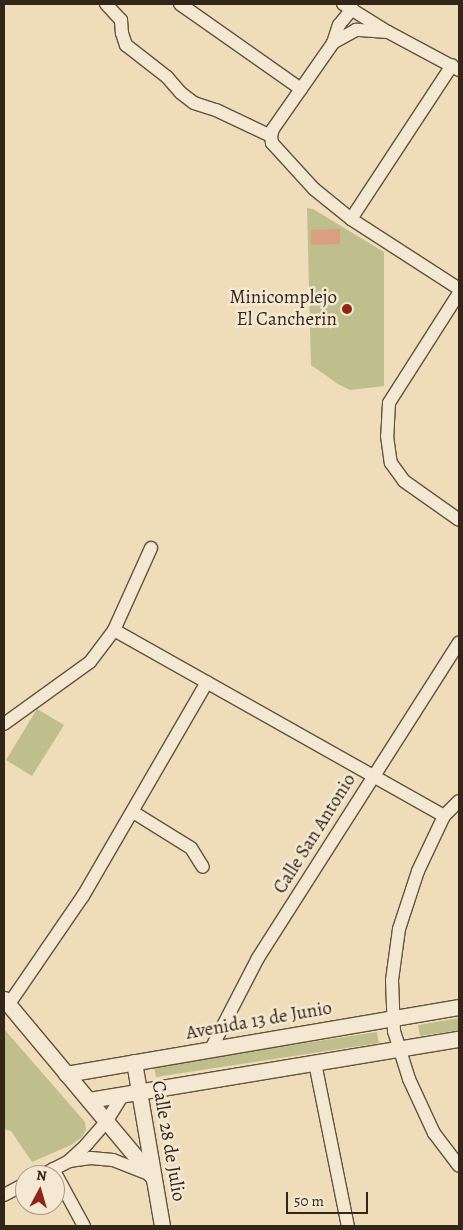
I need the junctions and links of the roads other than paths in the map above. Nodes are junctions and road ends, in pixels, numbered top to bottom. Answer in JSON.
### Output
{"nodes":[{"id":1,"x":106,"y":4,"type":"edge"},
{"id":2,"x":180,"y":4,"type":"edge"},
{"id":3,"x":348,"y":6,"type":"edge"},
{"id":4,"x":388,"y":32,"type":"junction"},
{"id":5,"x":333,"y":43,"type":"junction"},
{"id":6,"x":456,"y":67,"type":"edge"},
{"id":7,"x":300,"y":89,"type":"junction"},
{"id":8,"x":271,"y":140,"type":"junction"},
{"id":9,"x":351,"y":219,"type":"junction"},
{"id":10,"x":459,"y":289,"type":"edge"},
{"id":11,"x":459,"y":293,"type":"edge"},
{"id":12,"x":459,"y":520,"type":"edge"},
{"id":13,"x":151,"y":548,"type":"dead end"},
{"id":14,"x":114,"y":630,"type":"junction"},
{"id":15,"x":459,"y":643,"type":"edge"},
{"id":16,"x":207,"y":682,"type":"junction"},
{"id":17,"x":4,"y":724,"type":"edge"},
{"id":18,"x":374,"y":776,"type":"junction"},
{"id":19,"x":459,"y":801,"type":"edge"},
{"id":20,"x":133,"y":812,"type":"junction"},
{"id":21,"x":444,"y":816,"type":"junction"},
{"id":22,"x":203,"y":867,"type":"dead end"},
{"id":23,"x":6,"y":1002,"type":"edge"},
{"id":24,"x":459,"y":1007,"type":"edge"},
{"id":25,"x":394,"y":1018,"type":"junction"},
{"id":26,"x":459,"y":1039,"type":"edge"},
{"id":27,"x":400,"y":1049,"type":"junction"},
{"id":28,"x":211,"y":1050,"type":"junction"},
{"id":29,"x":134,"y":1062,"type":"junction"},
{"id":30,"x":315,"y":1063,"type":"junction"},
{"id":31,"x":66,"y":1074,"type":"junction"},
{"id":32,"x":139,"y":1092,"type":"junction"},
{"id":33,"x":122,"y":1095,"type":"junction"},
{"id":34,"x":89,"y":1100,"type":"junction"},
{"id":35,"x":106,"y":1122,"type":"junction"},
{"id":36,"x":70,"y":1161,"type":"junction"},
{"id":37,"x":62,"y":1165,"type":"edge"},
{"id":38,"x":459,"y":1166,"type":"edge"},
{"id":39,"x":153,"y":1177,"type":"junction"},
{"id":40,"x":65,"y":1198,"type":"edge"},
{"id":41,"x":84,"y":1226,"type":"edge"},
{"id":42,"x":162,"y":1226,"type":"edge"},
{"id":43,"x":348,"y":1226,"type":"edge"}],
"edges":[{"from":1,"to":8,"type":"street"},
{"from":2,"to":7,"type":"street"},
{"from":3,"to":4,"type":"street"},
{"from":3,"to":5,"type":"street"},
{"from":4,"to":5,"type":"street"},
{"from":4,"to":6,"type":"street"},
{"from":5,"to":7,"type":"street"},
{"from":6,"to":9,"type":"street"},
{"from":7,"to":8,"type":"street"},
{"from":8,"to":9,"type":"street"},
{"from":9,"to":10,"type":"street"},
{"from":11,"to":12,"type":"street"},
{"from":13,"to":14,"type":"street"},
{"from":14,"to":16,"type":"street"},
{"from":14,"to":17,"type":"street"},
{"from":15,"to":18,"type":"street","name":"Calle San Antonio"},
{"from":16,"to":18,"type":"street"},
{"from":16,"to":20,"type":"street"},
{"from":18,"to":21,"type":"street"},
{"from":18,"to":28,"type":"street","name":"Calle San Antonio"},
{"from":19,"to":21,"type":"street"},
{"from":20,"to":22,"type":"street"},
{"from":20,"to":23,"type":"street"},
{"from":21,"to":25,"type":"street"},
{"from":23,"to":31,"type":"street"},
{"from":24,"to":25,"type":"street","name":"Avenida 13 de Junio"},
{"from":25,"to":27,"type":"street"},
{"from":25,"to":28,"type":"street","name":"Avenida 13 de Junio"},
{"from":26,"to":27,"type":"street"},
{"from":27,"to":30,"type":"street"},
{"from":27,"to":38,"type":"street"},
{"from":28,"to":29,"type":"street","name":"Avenida 13 de Junio"},
{"from":29,"to":31,"type":"street","name":"Avenida 13 de Junio"},
{"from":29,"to":32,"type":"street","name":"Calle 28 de Julio"},
{"from":30,"to":32,"type":"street"},
{"from":30,"to":43,"type":"street"},
{"from":31,"to":34,"type":"street"},
{"from":32,"to":33,"type":"street"},
{"from":32,"to":39,"type":"street","name":"Calle 28 de Julio"},
{"from":33,"to":34,"type":"street"},
{"from":33,"to":35,"type":"street"},
{"from":34,"to":35,"type":"street"},
{"from":35,"to":36,"type":"street"},
{"from":35,"to":39,"type":"street"},
{"from":36,"to":37,"type":"street"},
{"from":36,"to":39,"type":"street"},
{"from":39,"to":42,"type":"street","name":"Calle 28 de Julio"},
{"from":40,"to":41,"type":"street"}]}
